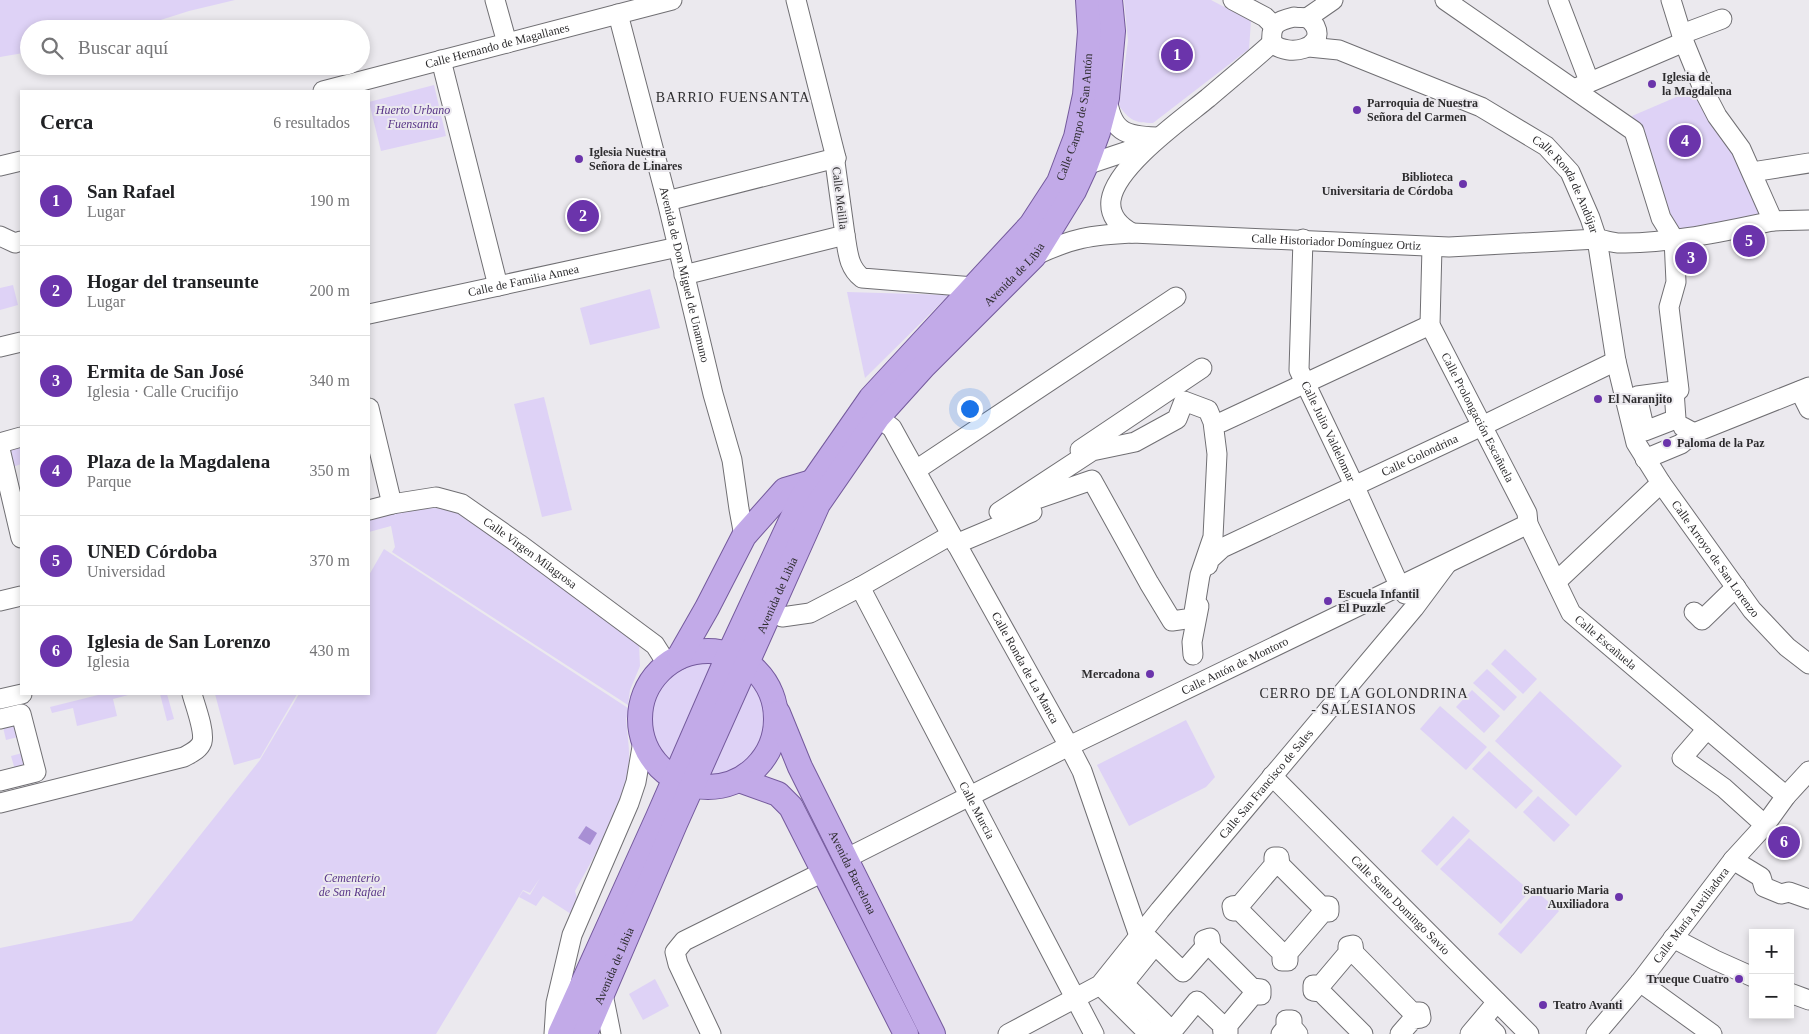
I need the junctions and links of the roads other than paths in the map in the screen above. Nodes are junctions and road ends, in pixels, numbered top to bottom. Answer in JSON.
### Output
{"nodes":[{"id":1,"x":495,"y":0,"type":"edge"},
{"id":2,"x":672,"y":0,"type":"edge"},
{"id":3,"x":796,"y":0,"type":"edge"},
{"id":4,"x":1088,"y":0,"type":"edge"},
{"id":5,"x":1110,"y":0,"type":"edge"},
{"id":6,"x":1233,"y":0,"type":"edge"},
{"id":7,"x":1333,"y":0,"type":"edge"},
{"id":8,"x":1446,"y":0,"type":"edge"},
{"id":9,"x":1558,"y":0,"type":"edge"},
{"id":10,"x":1671,"y":0,"type":"edge"},
{"id":11,"x":618,"y":14,"type":"junction"},
{"id":12,"x":1722,"y":19,"type":"dead end"},
{"id":13,"x":1311,"y":33,"type":"junction"},
{"id":14,"x":1273,"y":35,"type":"junction"},
{"id":15,"x":1683,"y":38,"type":"junction"},
{"id":16,"x":507,"y":44,"type":"junction"},
{"id":17,"x":441,"y":60,"type":"junction"},
{"id":18,"x":1582,"y":85,"type":"junction"},
{"id":19,"x":327,"y":90,"type":"edge"},
{"id":20,"x":1107,"y":98,"type":"junction"},
{"id":21,"x":1160,"y":137,"type":"junction"},
{"id":22,"x":20,"y":155,"type":"edge"},
{"id":23,"x":836,"y":158,"type":"junction"},
{"id":24,"x":0,"y":160,"type":"edge"},
{"id":25,"x":20,"y":161,"type":"edge"},
{"id":26,"x":1809,"y":163,"type":"edge"},
{"id":27,"x":1086,"y":165,"type":"junction"},
{"id":28,"x":0,"y":166,"type":"edge"},
{"id":29,"x":1752,"y":172,"type":"junction"},
{"id":30,"x":1059,"y":182,"type":"junction"},
{"id":31,"x":667,"y":201,"type":"junction"},
{"id":32,"x":1059,"y":216,"type":"joint"},
{"id":33,"x":1809,"y":220,"type":"edge"},
{"id":34,"x":1773,"y":221,"type":"junction"},
{"id":35,"x":1031,"y":225,"type":"joint"},
{"id":36,"x":1132,"y":233,"type":"junction"},
{"id":37,"x":845,"y":235,"type":"junction"},
{"id":38,"x":0,"y":236,"type":"edge"},
{"id":39,"x":1303,"y":239,"type":"junction"},
{"id":40,"x":1597,"y":239,"type":"junction"},
{"id":41,"x":1674,"y":239,"type":"junction"},
{"id":42,"x":20,"y":241,"type":"edge"},
{"id":43,"x":20,"y":246,"type":"edge"},
{"id":44,"x":678,"y":247,"type":"junction"},
{"id":45,"x":1432,"y":247,"type":"junction"},
{"id":46,"x":0,"y":251,"type":"edge"},
{"id":47,"x":1034,"y":256,"type":"junction"},
{"id":48,"x":684,"y":275,"type":"junction"},
{"id":49,"x":498,"y":286,"type":"junction"},
{"id":50,"x":974,"y":287,"type":"junction"},
{"id":51,"x":1176,"y":297,"type":"dead end"},
{"id":52,"x":370,"y":314,"type":"edge"},
{"id":53,"x":1430,"y":325,"type":"junction"},
{"id":54,"x":20,"y":342,"type":"edge"},
{"id":55,"x":0,"y":347,"type":"edge"},
{"id":56,"x":1616,"y":361,"type":"junction"},
{"id":57,"x":1202,"y":368,"type":"dead end"},
{"id":58,"x":1305,"y":383,"type":"junction"},
{"id":59,"x":1804,"y":389,"type":"edge"},
{"id":60,"x":1168,"y":391,"type":"junction"},
{"id":61,"x":1674,"y":391,"type":"dead end"},
{"id":62,"x":1809,"y":409,"type":"edge"},
{"id":63,"x":370,"y":412,"type":"edge"},
{"id":64,"x":878,"y":417,"type":"junction"},
{"id":65,"x":1222,"y":422,"type":"junction"},
{"id":66,"x":20,"y":425,"type":"edge"},
{"id":67,"x":1482,"y":426,"type":"junction"},
{"id":68,"x":0,"y":431,"type":"edge"},
{"id":69,"x":1694,"y":432,"type":"junction"},
{"id":70,"x":20,"y":437,"type":"edge"},
{"id":71,"x":0,"y":443,"type":"edge"},
{"id":72,"x":1636,"y":443,"type":"junction"},
{"id":73,"x":0,"y":449,"type":"edge"},
{"id":74,"x":1645,"y":459,"type":"junction"},
{"id":75,"x":916,"y":470,"type":"junction"},
{"id":76,"x":812,"y":482,"type":"junction"},
{"id":77,"x":1661,"y":483,"type":"junction"},
{"id":78,"x":1354,"y":485,"type":"junction"},
{"id":79,"x":392,"y":504,"type":"junction"},
{"id":80,"x":370,"y":510,"type":"edge"},
{"id":81,"x":1528,"y":524,"type":"junction"},
{"id":82,"x":993,"y":529,"type":"junction"},
{"id":83,"x":20,"y":534,"type":"edge"},
{"id":84,"x":744,"y":536,"type":"junction"},
{"id":85,"x":954,"y":539,"type":"junction"},
{"id":86,"x":1217,"y":542,"type":"junction"},
{"id":87,"x":1448,"y":562,"type":"junction"},
{"id":88,"x":1556,"y":582,"type":"junction"},
{"id":89,"x":1399,"y":585,"type":"junction"},
{"id":90,"x":860,"y":587,"type":"junction"},
{"id":91,"x":1736,"y":587,"type":"junction"},
{"id":92,"x":20,"y":596,"type":"edge"},
{"id":93,"x":0,"y":601,"type":"edge"},
{"id":94,"x":1414,"y":608,"type":"junction"},
{"id":95,"x":1694,"y":612,"type":"dead end"},
{"id":96,"x":782,"y":617,"type":"dead end"},
{"id":97,"x":1193,"y":655,"type":"junction"},
{"id":98,"x":738,"y":658,"type":"junction"},
{"id":99,"x":673,"y":660,"type":"junction"},
{"id":100,"x":1809,"y":664,"type":"edge"},
{"id":101,"x":1204,"y":680,"type":"junction"},
{"id":102,"x":20,"y":694,"type":"edge"},
{"id":103,"x":192,"y":695,"type":"edge"},
{"id":104,"x":0,"y":699,"type":"edge"},
{"id":105,"x":776,"y":709,"type":"junction"},
{"id":106,"x":0,"y":719,"type":"edge"},
{"id":107,"x":1707,"y":729,"type":"junction"},
{"id":108,"x":643,"y":741,"type":"junction"},
{"id":109,"x":1069,"y":746,"type":"junction"},
{"id":110,"x":1809,"y":771,"type":"edge"},
{"id":111,"x":1272,"y":776,"type":"junction"},
{"id":112,"x":739,"y":780,"type":"junction"},
{"id":113,"x":0,"y":781,"type":"edge"},
{"id":114,"x":684,"y":783,"type":"junction"},
{"id":115,"x":1786,"y":796,"type":"junction"},
{"id":116,"x":970,"y":797,"type":"junction"},
{"id":117,"x":0,"y":804,"type":"edge"},
{"id":118,"x":1765,"y":825,"type":"junction"},
{"id":119,"x":845,"y":859,"type":"junction"},
{"id":120,"x":1733,"y":860,"type":"junction"},
{"id":121,"x":825,"y":871,"type":"junction"},
{"id":122,"x":1809,"y":899,"type":"edge"},
{"id":123,"x":1139,"y":936,"type":"junction"},
{"id":124,"x":1673,"y":938,"type":"junction"},
{"id":125,"x":1288,"y":953,"type":"joint"},
{"id":126,"x":1749,"y":974,"type":"edge"},
{"id":127,"x":1640,"y":982,"type":"junction"},
{"id":128,"x":1100,"y":985,"type":"junction"},
{"id":129,"x":603,"y":994,"type":"junction"},
{"id":130,"x":1794,"y":994,"type":"edge"},
{"id":131,"x":1077,"y":999,"type":"junction"},
{"id":132,"x":1809,"y":1000,"type":"edge"},
{"id":133,"x":1497,"y":1002,"type":"junction"},
{"id":134,"x":554,"y":1034,"type":"edge"},
{"id":135,"x":560,"y":1034,"type":"edge"},
{"id":136,"x":585,"y":1034,"type":"edge"},
{"id":137,"x":611,"y":1034,"type":"edge"},
{"id":138,"x":711,"y":1034,"type":"edge"},
{"id":139,"x":906,"y":1034,"type":"edge"},
{"id":140,"x":934,"y":1034,"type":"edge"},
{"id":141,"x":1008,"y":1034,"type":"edge"},
{"id":142,"x":1094,"y":1034,"type":"edge"},
{"id":143,"x":1149,"y":1034,"type":"edge"},
{"id":144,"x":1165,"y":1034,"type":"edge"},
{"id":145,"x":1170,"y":1034,"type":"edge"},
{"id":146,"x":1281,"y":1034,"type":"edge"},
{"id":147,"x":1298,"y":1034,"type":"edge"},
{"id":148,"x":1362,"y":1034,"type":"edge"},
{"id":149,"x":1400,"y":1034,"type":"edge"},
{"id":150,"x":1470,"y":1034,"type":"edge"},
{"id":151,"x":1481,"y":1034,"type":"edge"},
{"id":152,"x":1496,"y":1034,"type":"edge"},
{"id":153,"x":1529,"y":1034,"type":"edge"},
{"id":154,"x":1596,"y":1034,"type":"edge"},
{"id":155,"x":1712,"y":1034,"type":"edge"}],
"edges":[{"from":1,"to":16,"type":"street"},
{"from":2,"to":11,"type":"street","name":"Calle Hernando de Magallanes"},
{"from":3,"to":23,"type":"street","name":"Calle Melilla"},
{"from":4,"to":30,"type":"main road","name":"Calle Campo de San Antón"},
{"from":5,"to":20,"type":"main road","name":"Calle Campo de San Antón"},
{"from":6,"to":14,"type":"street"},
{"from":7,"to":13,"type":"street"},
{"from":8,"to":18,"type":"street"},
{"from":9,"to":18,"type":"street"},
{"from":10,"to":15,"type":"street"},
{"from":11,"to":16,"type":"street","name":"Calle Hernando de Magallanes"},
{"from":11,"to":31,"type":"street","name":"Avenida de Don Miguel de Unamuno"},
{"from":12,"to":15,"type":"street"},
{"from":13,"to":14,"type":"street"},
{"from":13,"to":14,"type":"street"},
{"from":13,"to":40,"type":"street","name":"Calle Ronda de Andújar"},
{"from":14,"to":21,"type":"street"},
{"from":15,"to":18,"type":"street"},
{"from":15,"to":29,"type":"street"},
{"from":16,"to":17,"type":"street","name":"Calle Hernando de Magallanes"},
{"from":17,"to":19,"type":"street","name":"Calle Hernando de Magallanes"},
{"from":17,"to":49,"type":"street"},
{"from":18,"to":41,"type":"street"},
{"from":20,"to":21,"type":"street"},
{"from":20,"to":27,"type":"main road","name":"Calle Campo de San Antón"},
{"from":21,"to":27,"type":"street"},
{"from":21,"to":36,"type":"street"},
{"from":22,"to":24,"type":"street"},
{"from":23,"to":31,"type":"street"},
{"from":23,"to":37,"type":"street","name":"Calle Melilla"},
{"from":25,"to":28,"type":"street"},
{"from":26,"to":29,"type":"street"},
{"from":27,"to":30,"type":"street"},
{"from":27,"to":32,"type":"main road","name":"Calle Campo de San Antón"},
{"from":29,"to":34,"type":"street"},
{"from":30,"to":35,"type":"main road","name":"Calle Campo de San Antón"},
{"from":31,"to":44,"type":"street","name":"Avenida de Don Miguel de Unamuno"},
{"from":32,"to":47,"type":"main road","name":"Avenida de Libia"},
{"from":33,"to":34,"type":"street","name":"Calle Historiador Domínguez Ortiz"},
{"from":34,"to":41,"type":"street","name":"Calle Historiador Domínguez Ortiz"},
{"from":35,"to":50,"type":"main road","name":"Avenida de Libia"},
{"from":36,"to":39,"type":"street","name":"Calle Historiador Domínguez Ortiz"},
{"from":36,"to":47,"type":"street","name":"Calle Historiador Domínguez Ortiz"},
{"from":37,"to":48,"type":"street","name":"Calle Melilla"},
{"from":37,"to":50,"type":"street"},
{"from":38,"to":42,"type":"street"},
{"from":39,"to":45,"type":"street","name":"Calle Historiador Domínguez Ortiz"},
{"from":39,"to":58,"type":"street","name":"Calle Julio Valdelomar"},
{"from":40,"to":41,"type":"street","name":"Calle Historiador Domínguez Ortiz"},
{"from":40,"to":45,"type":"street","name":"Calle Historiador Domínguez Ortiz"},
{"from":40,"to":56,"type":"street","name":"Calle Ronda de Andújar"},
{"from":41,"to":61,"type":"street"},
{"from":43,"to":46,"type":"street"},
{"from":44,"to":48,"type":"street","name":"Avenida de Don Miguel de Unamuno"},
{"from":44,"to":49,"type":"street","name":"Calle de Familia Annea"},
{"from":45,"to":53,"type":"street","name":"Calle Prolongación Escañuela"},
{"from":47,"to":64,"type":"main road","name":"Avenida de Libia"},
{"from":48,"to":84,"type":"street","name":"Avenida de Don Miguel de Unamuno"},
{"from":49,"to":52,"type":"street","name":"Calle de Familia Annea"},
{"from":50,"to":76,"type":"main road","name":"Avenida de Libia"},
{"from":51,"to":75,"type":"street"},
{"from":53,"to":58,"type":"street"},
{"from":53,"to":67,"type":"street","name":"Calle Prolongación Escañuela"},
{"from":54,"to":55,"type":"street"},
{"from":56,"to":67,"type":"street","name":"Calle Golondrina"},
{"from":56,"to":72,"type":"street","name":"Calle Ronda de Andújar"},
{"from":57,"to":60,"type":"street"},
{"from":58,"to":65,"type":"street"},
{"from":58,"to":78,"type":"street","name":"Calle Julio Valdelomar"},
{"from":59,"to":62,"type":"street"},
{"from":59,"to":69,"type":"street"},
{"from":60,"to":65,"type":"street"},
{"from":60,"to":82,"type":"street"},
{"from":63,"to":79,"type":"street"},
{"from":64,"to":75,"type":"street","name":"Calle Ronda de La Manca"},
{"from":64,"to":98,"type":"main road","name":"Avenida de Libia"},
{"from":65,"to":86,"type":"street"},
{"from":66,"to":68,"type":"street"},
{"from":67,"to":78,"type":"street","name":"Calle Golondrina"},
{"from":67,"to":81,"type":"street","name":"Calle Prolongación Escañuela"},
{"from":69,"to":72,"type":"street"},
{"from":69,"to":74,"type":"street"},
{"from":70,"to":71,"type":"street"},
{"from":72,"to":74,"type":"street","name":"Calle Arroyo de San Lorenzo"},
{"from":73,"to":83,"type":"street"},
{"from":74,"to":77,"type":"street","name":"Calle Arroyo de San Lorenzo"},
{"from":75,"to":85,"type":"street","name":"Calle Ronda de La Manca"},
{"from":76,"to":84,"type":"main road"},
{"from":76,"to":98,"type":"main road","name":"Avenida de Libia"},
{"from":77,"to":88,"type":"street"},
{"from":77,"to":91,"type":"street","name":"Calle Arroyo de San Lorenzo"},
{"from":78,"to":86,"type":"street","name":"Calle Golondrina"},
{"from":78,"to":89,"type":"street","name":"Calle Julio Valdelomar"},
{"from":79,"to":80,"type":"street","name":"Calle Virgen Milagrosa"},
{"from":79,"to":99,"type":"street","name":"Calle Virgen Milagrosa"},
{"from":81,"to":87,"type":"street","name":"Calle Antón de Montoro"},
{"from":81,"to":88,"type":"street","name":"Calle Prolongación Escañuela"},
{"from":82,"to":85,"type":"street"},
{"from":82,"to":97,"type":"street"},
{"from":84,"to":99,"type":"main road"},
{"from":85,"to":90,"type":"street"},
{"from":85,"to":109,"type":"street","name":"Calle Ronda de La Manca"},
{"from":86,"to":86,"type":"street"},
{"from":86,"to":97,"type":"street"},
{"from":87,"to":89,"type":"street","name":"Calle Antón de Montoro"},
{"from":87,"to":94,"type":"street","name":"Calle San Francisco de Sales"},
{"from":88,"to":107,"type":"street","name":"Calle Escañuela"},
{"from":89,"to":94,"type":"street","name":"Calle Julio Valdelomar"},
{"from":89,"to":101,"type":"street","name":"Calle Antón de Montoro"},
{"from":90,"to":96,"type":"street"},
{"from":90,"to":116,"type":"street","name":"Calle Murcia"},
{"from":91,"to":95,"type":"street"},
{"from":91,"to":100,"type":"street","name":"Calle Arroyo de San Lorenzo"},
{"from":92,"to":93,"type":"street"},
{"from":94,"to":111,"type":"street","name":"Calle San Francisco de Sales"},
{"from":97,"to":101,"type":"street"},
{"from":98,"to":99,"type":"main road"},
{"from":98,"to":105,"type":"main road","name":"Avenida Barcelona"},
{"from":98,"to":114,"type":"main road","name":"Avenida de Libia"},
{"from":99,"to":108,"type":"main road"},
{"from":101,"to":109,"type":"street","name":"Calle Antón de Montoro"},
{"from":102,"to":104,"type":"street"},
{"from":103,"to":117,"type":"street"},
{"from":105,"to":112,"type":"main road"},
{"from":105,"to":119,"type":"main road","name":"Avenida Barcelona"},
{"from":106,"to":113,"type":"street"},
{"from":107,"to":115,"type":"street","name":"Calle Escañuela"},
{"from":107,"to":118,"type":"street"},
{"from":108,"to":114,"type":"main road"},
{"from":108,"to":134,"type":"street"},
{"from":109,"to":116,"type":"street","name":"Calle Antón de Montoro"},
{"from":109,"to":123,"type":"street","name":"Calle Ronda de La Manca"},
{"from":110,"to":115,"type":"street","name":"Calle María Auxiliadora"},
{"from":111,"to":123,"type":"street","name":"Calle San Francisco de Sales"},
{"from":111,"to":133,"type":"street","name":"Calle Santo Domingo Savio"},
{"from":112,"to":114,"type":"main road"},
{"from":112,"to":121,"type":"main road","name":"Avenida Barcelona"},
{"from":114,"to":129,"type":"main road","name":"Avenida de Libia"},
{"from":114,"to":135,"type":"main road","name":"Avenida de Libia"},
{"from":115,"to":118,"type":"street","name":"Calle María Auxiliadora"},
{"from":116,"to":119,"type":"street","name":"Calle Antón de Montoro"},
{"from":116,"to":131,"type":"street","name":"Calle Murcia"},
{"from":118,"to":120,"type":"street","name":"Calle María Auxiliadora"},
{"from":119,"to":140,"type":"main road","name":"Avenida Barcelona"},
{"from":120,"to":122,"type":"street"},
{"from":120,"to":124,"type":"street","name":"Calle María Auxiliadora"},
{"from":121,"to":138,"type":"street"},
{"from":121,"to":139,"type":"main road","name":"Avenida Barcelona"},
{"from":123,"to":128,"type":"street","name":"Calle San Francisco de Sales"},
{"from":124,"to":126,"type":"street"},
{"from":124,"to":127,"type":"street","name":"Calle María Auxiliadora"},
{"from":125,"to":125,"type":"street"},
{"from":127,"to":154,"type":"street","name":"Calle María Auxiliadora"},
{"from":127,"to":155,"type":"street"},
{"from":128,"to":131,"type":"street","name":"Calle San Francisco de Sales"},
{"from":128,"to":143,"type":"street"},
{"from":129,"to":136,"type":"main road","name":"Avenida de Libia"},
{"from":129,"to":137,"type":"street"},
{"from":130,"to":132,"type":"street"},
{"from":131,"to":141,"type":"street","name":"Calle San Francisco de Sales"},
{"from":131,"to":142,"type":"street","name":"Calle Murcia"},
{"from":133,"to":150,"type":"street"},
{"from":133,"to":153,"type":"street","name":"Calle Santo Domingo Savio"},
{"from":144,"to":145,"type":"street"},
{"from":146,"to":147,"type":"street"},
{"from":148,"to":149,"type":"street"},
{"from":151,"to":152,"type":"street"}]}
